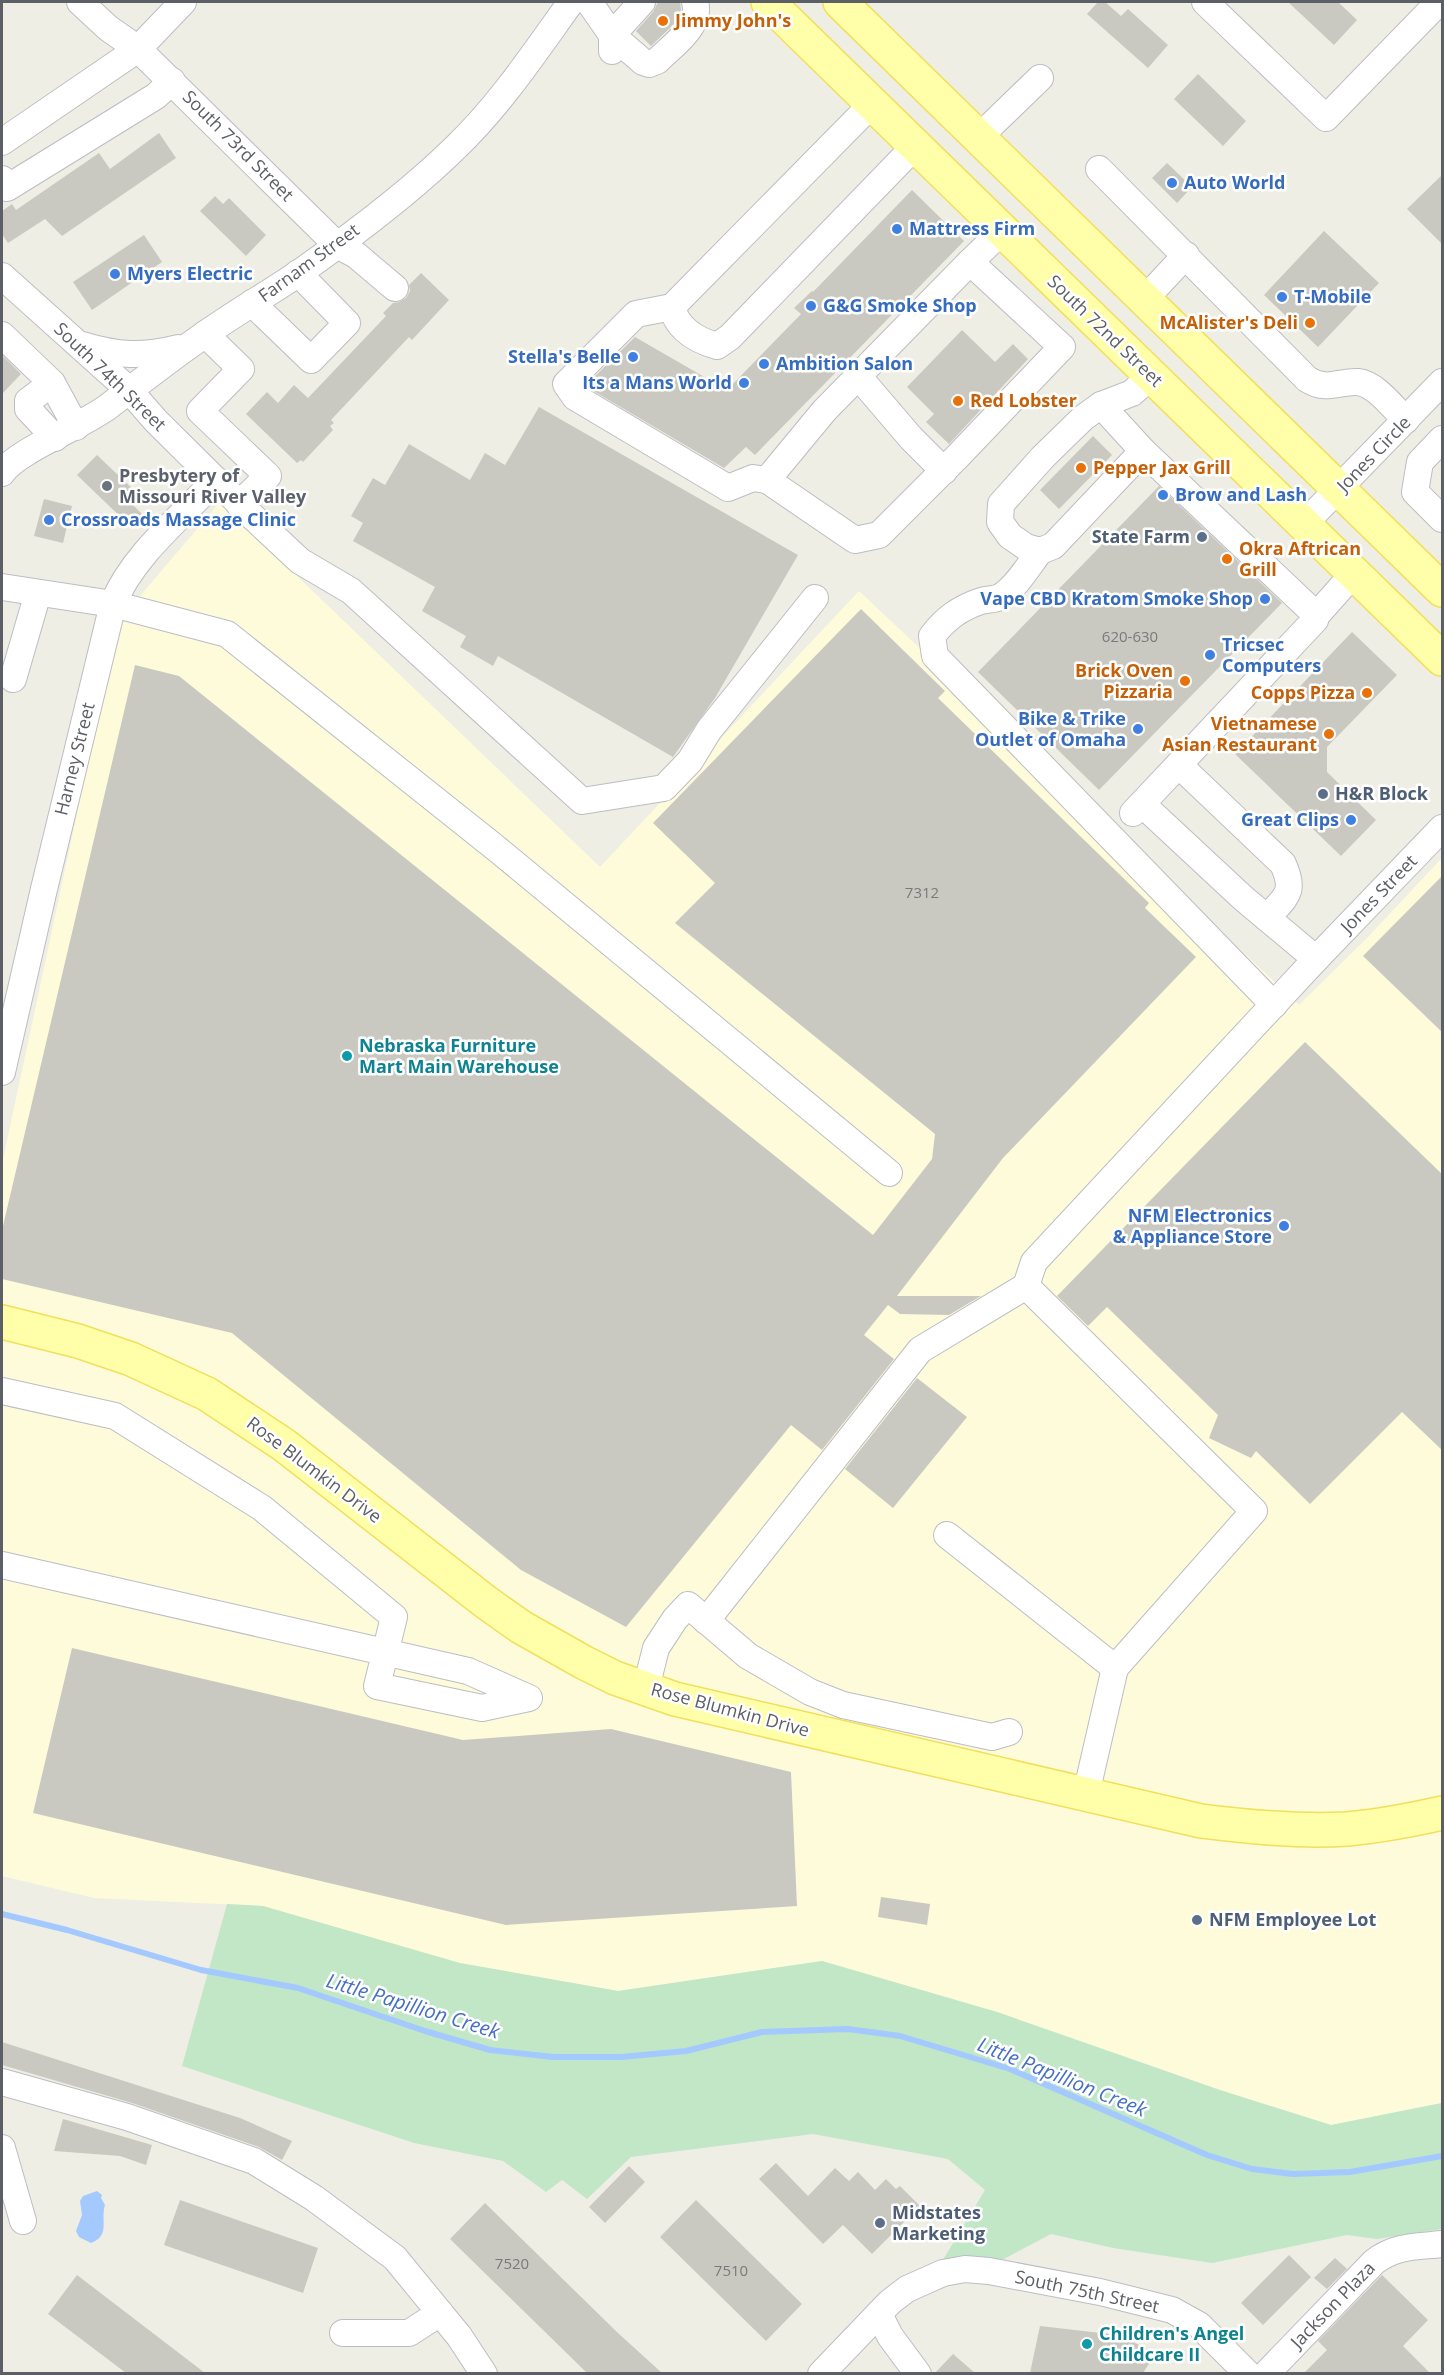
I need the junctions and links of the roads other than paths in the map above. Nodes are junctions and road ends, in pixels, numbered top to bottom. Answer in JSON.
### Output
{"nodes":[{"id":1,"x":80,"y":2,"type":"edge"},
{"id":2,"x":183,"y":2,"type":"edge"},
{"id":3,"x":571,"y":2,"type":"edge"},
{"id":4,"x":589,"y":2,"type":"edge"},
{"id":5,"x":642,"y":2,"type":"edge"},
{"id":6,"x":695,"y":2,"type":"edge"},
{"id":7,"x":768,"y":2,"type":"edge"},
{"id":8,"x":840,"y":2,"type":"edge"},
{"id":9,"x":1205,"y":2,"type":"edge"},
{"id":10,"x":1439,"y":2,"type":"edge"},
{"id":11,"x":612,"y":35,"type":"junction"},
{"id":12,"x":138,"y":49,"type":"junction"},
{"id":13,"x":638,"y":77,"type":"dead end"},
{"id":14,"x":1040,"y":78,"type":"dead end"},
{"id":15,"x":172,"y":81,"type":"junction"},
{"id":16,"x":872,"y":104,"type":"junction"},
{"id":17,"x":41,"y":117,"type":"junction"},
{"id":18,"x":3,"y":137,"type":"edge"},
{"id":19,"x":979,"y":137,"type":"junction"},
{"id":20,"x":915,"y":146,"type":"junction"},
{"id":21,"x":64,"y":152,"type":"junction"},
{"id":22,"x":1100,"y":169,"type":"dead end"},
{"id":23,"x":2,"y":179,"type":"edge"},
{"id":24,"x":1002,"y":231,"type":"junction"},
{"id":25,"x":337,"y":245,"type":"junction"},
{"id":26,"x":1186,"y":255,"type":"junction"},
{"id":27,"x":970,"y":262,"type":"junction"},
{"id":28,"x":298,"y":273,"type":"junction"},
{"id":29,"x":2,"y":276,"type":"edge"},
{"id":30,"x":395,"y":288,"type":"dead end"},
{"id":31,"x":1144,"y":300,"type":"junction"},
{"id":32,"x":252,"y":303,"type":"junction"},
{"id":33,"x":672,"y":307,"type":"junction"},
{"id":34,"x":2,"y":335,"type":"edge"},
{"id":35,"x":198,"y":340,"type":"junction"},
{"id":36,"x":78,"y":344,"type":"junction"},
{"id":37,"x":858,"y":376,"type":"junction"},
{"id":38,"x":1151,"y":376,"type":"junction"},
{"id":39,"x":1443,"y":382,"type":"edge"},
{"id":40,"x":129,"y":390,"type":"junction"},
{"id":41,"x":1101,"y":405,"type":"junction"},
{"id":42,"x":1406,"y":420,"type":"junction"},
{"id":43,"x":66,"y":433,"type":"junction"},
{"id":44,"x":1443,"y":439,"type":"edge"},
{"id":45,"x":1143,"y":451,"type":"junction"},
{"id":46,"x":944,"y":471,"type":"junction"},
{"id":47,"x":2,"y":473,"type":"edge"},
{"id":48,"x":216,"y":480,"type":"junction"},
{"id":49,"x":766,"y":480,"type":"junction"},
{"id":50,"x":1339,"y":490,"type":"junction"},
{"id":51,"x":239,"y":504,"type":"junction"},
{"id":52,"x":1443,"y":519,"type":"edge"},
{"id":53,"x":1304,"y":524,"type":"junction"},
{"id":54,"x":1040,"y":551,"type":"junction"},
{"id":55,"x":1354,"y":573,"type":"junction"},
{"id":56,"x":1440,"y":582,"type":"edge"},
{"id":57,"x":2,"y":587,"type":"edge"},
{"id":58,"x":38,"y":592,"type":"junction"},
{"id":59,"x":815,"y":598,"type":"dead end"},
{"id":60,"x":113,"y":604,"type":"junction"},
{"id":61,"x":1315,"y":617,"type":"junction"},
{"id":62,"x":1443,"y":659,"type":"edge"},
{"id":63,"x":13,"y":679,"type":"dead end"},
{"id":64,"x":1179,"y":765,"type":"junction"},
{"id":65,"x":1443,"y":828,"type":"edge"},
{"id":66,"x":1267,"y":918,"type":"junction"},
{"id":67,"x":1316,"y":959,"type":"junction"},
{"id":68,"x":1274,"y":1005,"type":"junction"},
{"id":69,"x":2,"y":1072,"type":"edge"},
{"id":70,"x":890,"y":1173,"type":"dead end"},
{"id":71,"x":1026,"y":1286,"type":"junction"},
{"id":72,"x":2,"y":1322,"type":"edge"},
{"id":73,"x":2,"y":1391,"type":"edge"},
{"id":74,"x":946,"y":1535,"type":"dead end"},
{"id":75,"x":2,"y":1565,"type":"edge"},
{"id":76,"x":697,"y":1613,"type":"junction"},
{"id":77,"x":385,"y":1654,"type":"junction"},
{"id":78,"x":1115,"y":1668,"type":"junction"},
{"id":79,"x":646,"y":1688,"type":"junction"},
{"id":80,"x":1009,"y":1732,"type":"dead end"},
{"id":81,"x":1086,"y":1794,"type":"junction"},
{"id":82,"x":1443,"y":1814,"type":"edge"},
{"id":83,"x":2,"y":2082,"type":"edge"},
{"id":84,"x":2,"y":2148,"type":"edge"},
{"id":85,"x":23,"y":2221,"type":"dead end"},
{"id":86,"x":1443,"y":2244,"type":"edge"},
{"id":87,"x":440,"y":2313,"type":"junction"},
{"id":88,"x":879,"y":2314,"type":"junction"},
{"id":89,"x":343,"y":2333,"type":"dead end"},
{"id":90,"x":484,"y":2373,"type":"edge"},
{"id":91,"x":821,"y":2373,"type":"edge"},
{"id":92,"x":918,"y":2373,"type":"edge"},
{"id":93,"x":1248,"y":2373,"type":"edge"},
{"id":94,"x":1266,"y":2373,"type":"edge"}],
"edges":[{"from":1,"to":12,"type":"street","name":"South 73rd Street"},
{"from":2,"to":12,"type":"street"},
{"from":3,"to":25,"type":"street","name":"Farnam Street"},
{"from":4,"to":11,"type":"street"},
{"from":5,"to":11,"type":"street"},
{"from":6,"to":11,"type":"street"},
{"from":7,"to":16,"type":"main road","name":"South 72nd Street"},
{"from":8,"to":19,"type":"main road"},
{"from":9,"to":10,"type":"street"},
{"from":11,"to":13,"type":"street"},
{"from":12,"to":15,"type":"street","name":"South 73rd Street"},
{"from":12,"to":17,"type":"street"},
{"from":14,"to":19,"type":"street"},
{"from":15,"to":21,"type":"street"},
{"from":15,"to":25,"type":"street","name":"South 73rd Street"},
{"from":16,"to":20,"type":"main road","name":"South 72nd Street"},
{"from":16,"to":33,"type":"street"},
{"from":17,"to":18,"type":"street"},
{"from":17,"to":21,"type":"street"},
{"from":19,"to":31,"type":"main road"},
{"from":20,"to":24,"type":"main road","name":"South 72nd Street"},
{"from":20,"to":33,"type":"street"},
{"from":21,"to":23,"type":"street"},
{"from":22,"to":26,"type":"street"},
{"from":24,"to":27,"type":"street"},
{"from":24,"to":38,"type":"main road","name":"South 72nd Street"},
{"from":25,"to":28,"type":"street","name":"Farnam Street"},
{"from":25,"to":30,"type":"street","name":"South 73rd Street"},
{"from":26,"to":31,"type":"street"},
{"from":26,"to":42,"type":"street"},
{"from":27,"to":37,"type":"street"},
{"from":27,"to":46,"type":"street"},
{"from":28,"to":32,"type":"street","name":"Farnam Street"},
{"from":28,"to":32,"type":"street"},
{"from":29,"to":36,"type":"street","name":"South 74th Street"},
{"from":31,"to":50,"type":"main road"},
{"from":32,"to":35,"type":"street","name":"Farnam Street"},
{"from":33,"to":49,"type":"street"},
{"from":34,"to":43,"type":"street"},
{"from":35,"to":36,"type":"street"},
{"from":35,"to":40,"type":"street","name":"Farnam Street"},
{"from":35,"to":51,"type":"street"},
{"from":36,"to":40,"type":"street","name":"South 74th Street"},
{"from":37,"to":46,"type":"street"},
{"from":37,"to":49,"type":"street"},
{"from":38,"to":41,"type":"street"},
{"from":38,"to":53,"type":"main road","name":"South 72nd Street"},
{"from":39,"to":42,"type":"street","name":"Jones Circle"},
{"from":40,"to":43,"type":"street","name":"Farnam Street"},
{"from":40,"to":48,"type":"street","name":"South 74th Street"},
{"from":41,"to":45,"type":"street"},
{"from":41,"to":54,"type":"street"},
{"from":42,"to":50,"type":"street","name":"Jones Circle"},
{"from":43,"to":47,"type":"street","name":"Farnam Street"},
{"from":44,"to":52,"type":"street"},
{"from":45,"to":54,"type":"street"},
{"from":45,"to":61,"type":"street"},
{"from":46,"to":49,"type":"street"},
{"from":48,"to":51,"type":"street","name":"South 74th Street"},
{"from":48,"to":60,"type":"street","name":"Harney Street"},
{"from":50,"to":53,"type":"street","name":"Jones Circle"},
{"from":50,"to":56,"type":"main road"},
{"from":51,"to":59,"type":"street","name":"South 74th Street"},
{"from":53,"to":55,"type":"main road","name":"South 72nd Street"},
{"from":54,"to":68,"type":"street"},
{"from":55,"to":61,"type":"street"},
{"from":55,"to":62,"type":"main road","name":"South 72nd Street"},
{"from":57,"to":58,"type":"street"},
{"from":58,"to":60,"type":"street"},
{"from":58,"to":63,"type":"street"},
{"from":60,"to":69,"type":"street","name":"Harney Street"},
{"from":60,"to":70,"type":"street"},
{"from":61,"to":64,"type":"street"},
{"from":64,"to":66,"type":"street"},
{"from":64,"to":66,"type":"street"},
{"from":65,"to":67,"type":"street","name":"Jones Street"},
{"from":66,"to":67,"type":"street"},
{"from":67,"to":68,"type":"street","name":"Jones Street"},
{"from":68,"to":71,"type":"street","name":"Jones Street"},
{"from":71,"to":76,"type":"street"},
{"from":71,"to":78,"type":"street"},
{"from":72,"to":79,"type":"main road","name":"Rose Blumkin Drive"},
{"from":73,"to":77,"type":"street"},
{"from":74,"to":78,"type":"street"},
{"from":75,"to":77,"type":"street"},
{"from":76,"to":79,"type":"street"},
{"from":76,"to":80,"type":"street"},
{"from":77,"to":77,"type":"street"},
{"from":78,"to":81,"type":"street"},
{"from":79,"to":81,"type":"main road","name":"Rose Blumkin Drive"},
{"from":81,"to":82,"type":"main road","name":"Rose Blumkin Drive"},
{"from":83,"to":87,"type":"street"},
{"from":84,"to":85,"type":"street"},
{"from":86,"to":94,"type":"street","name":"Jackson Plaza"},
{"from":87,"to":89,"type":"street"},
{"from":87,"to":90,"type":"street"},
{"from":88,"to":91,"type":"street","name":"South 75th Street"},
{"from":88,"to":92,"type":"street"},
{"from":88,"to":93,"type":"street","name":"South 75th Street"}]}
